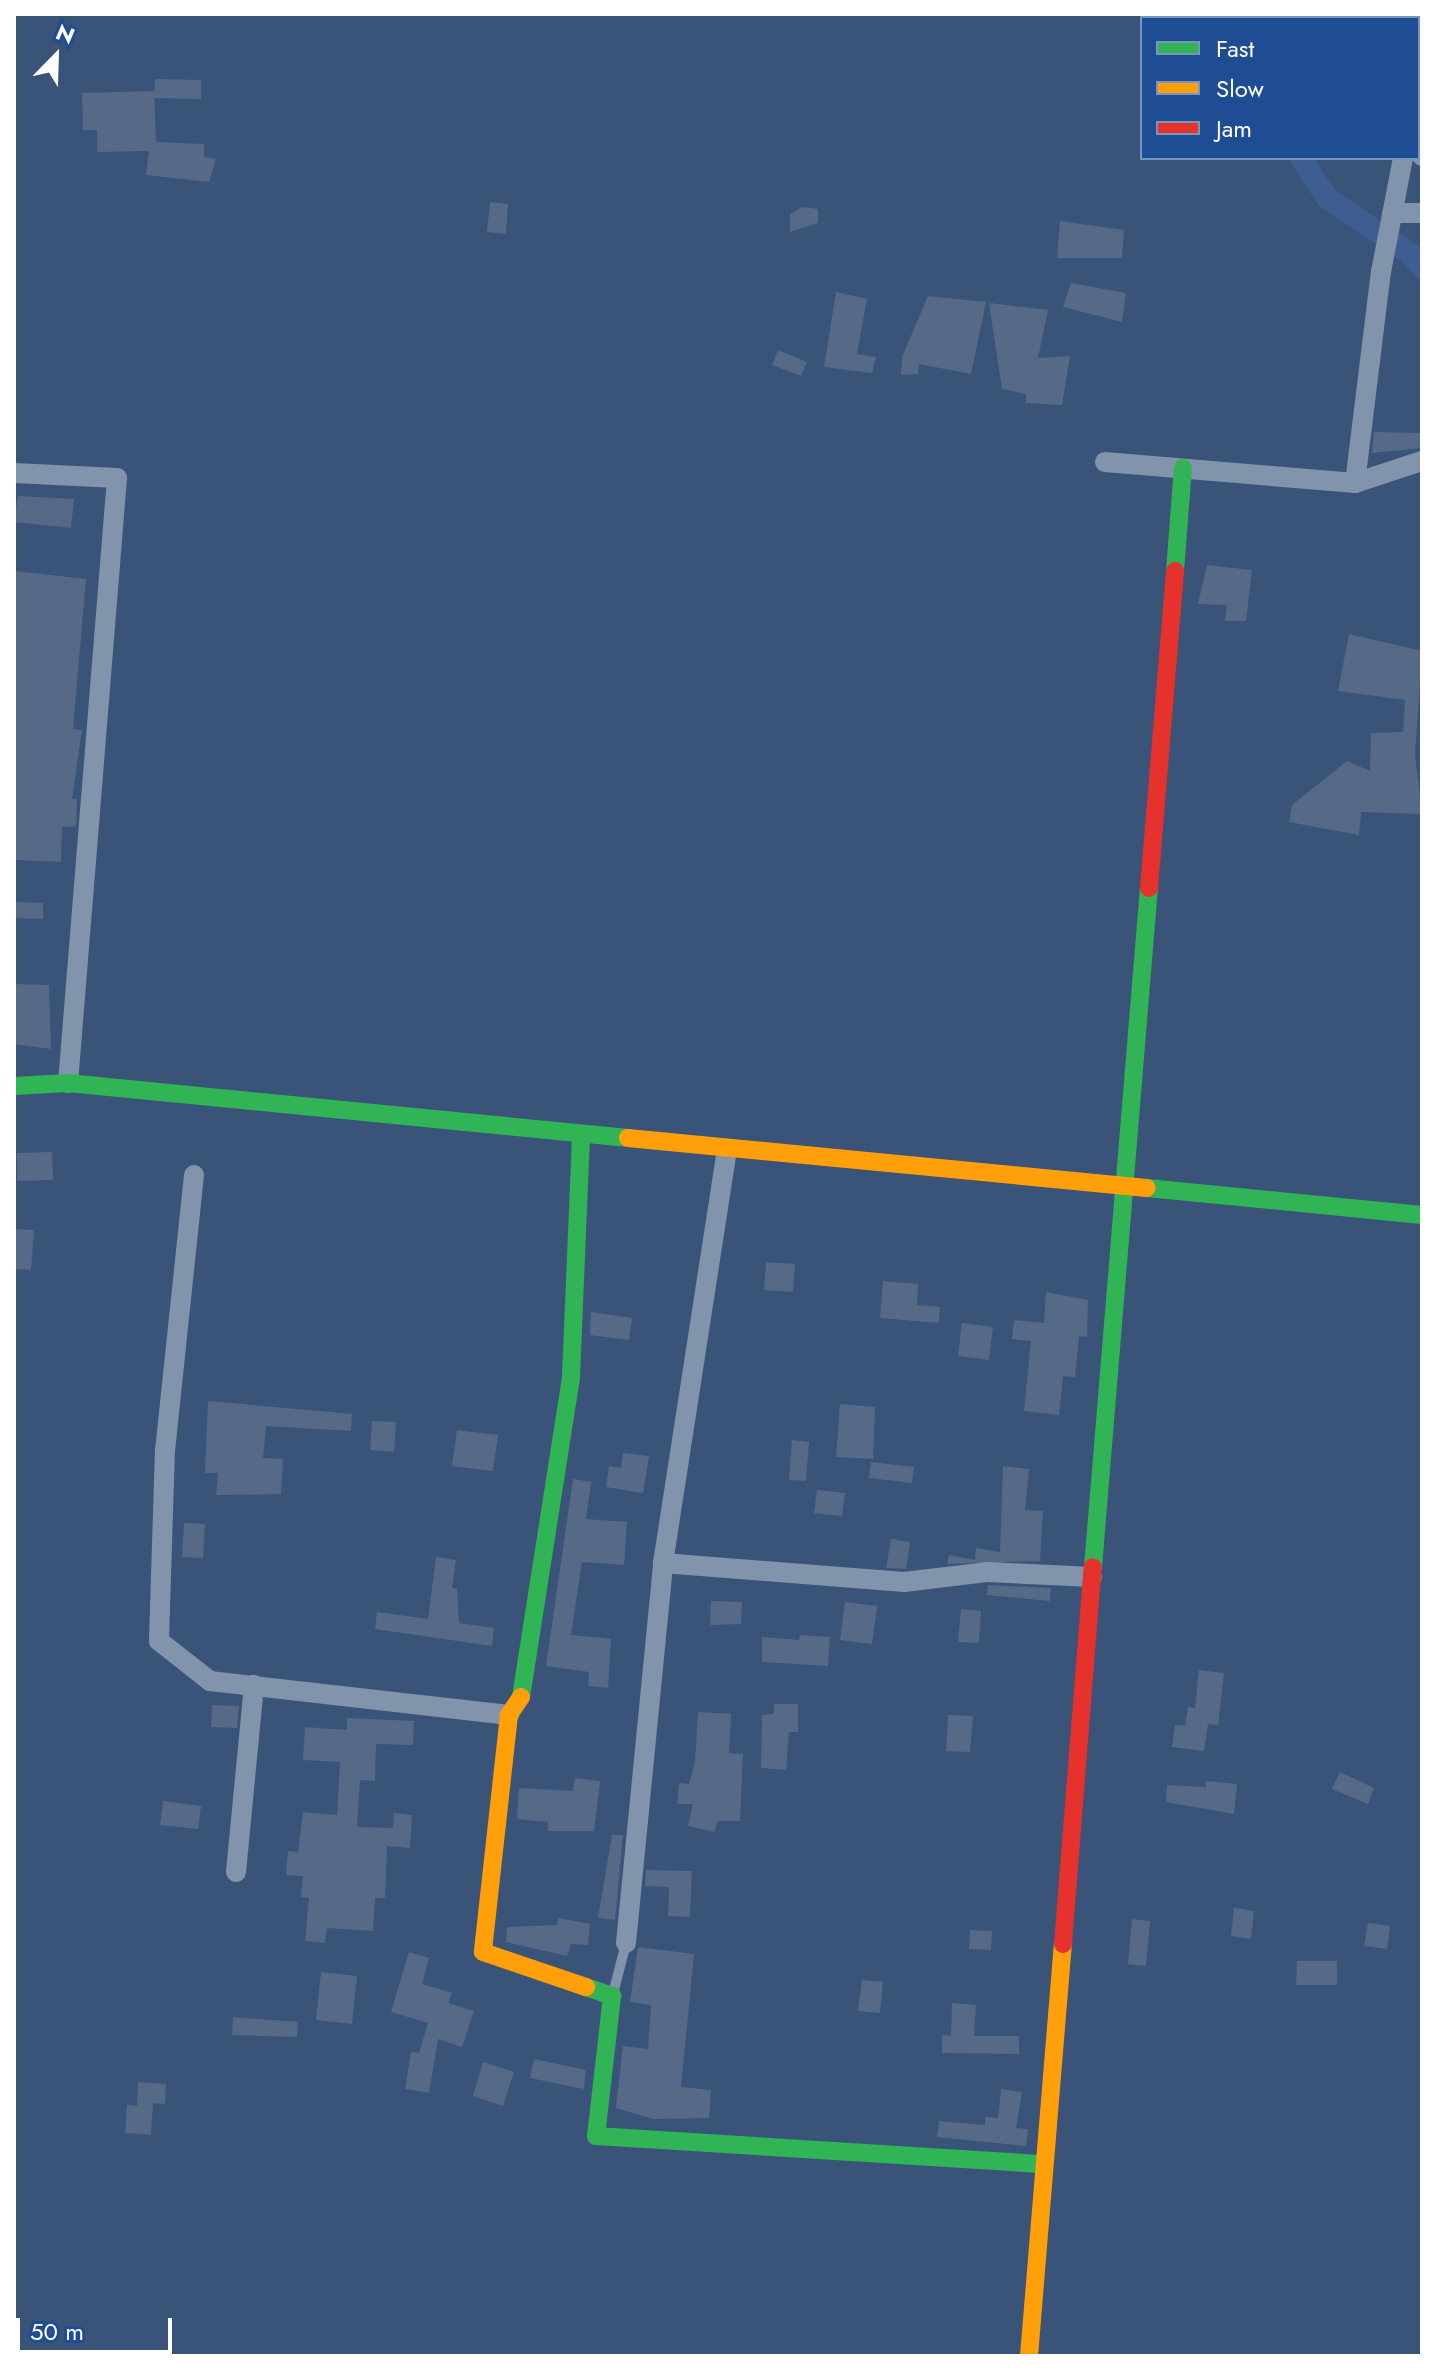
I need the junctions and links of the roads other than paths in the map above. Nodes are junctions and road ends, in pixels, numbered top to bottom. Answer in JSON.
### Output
{"nodes":[{"id":1,"x":1403,"y":160,"type":"edge"},
{"id":2,"x":1392,"y":213,"type":"junction"},
{"id":3,"x":1422,"y":213,"type":"edge"},
{"id":4,"x":1422,"y":461,"type":"edge"},
{"id":5,"x":1105,"y":462,"type":"dead end"},
{"id":6,"x":1183,"y":468,"type":"junction"},
{"id":7,"x":14,"y":473,"type":"edge"},
{"id":8,"x":1355,"y":483,"type":"junction"},
{"id":9,"x":68,"y":1083,"type":"junction"},
{"id":10,"x":14,"y":1086,"type":"edge"},
{"id":11,"x":581,"y":1135,"type":"junction"},
{"id":12,"x":727,"y":1150,"type":"junction"},
{"id":13,"x":194,"y":1175,"type":"dead end"},
{"id":14,"x":1124,"y":1188,"type":"junction"},
{"id":15,"x":1422,"y":1215,"type":"edge"},
{"id":16,"x":663,"y":1563,"type":"junction"},
{"id":17,"x":1092,"y":1577,"type":"junction"},
{"id":18,"x":254,"y":1685,"type":"junction"},
{"id":19,"x":509,"y":1715,"type":"junction"},
{"id":20,"x":236,"y":1872,"type":"dead end"},
{"id":21,"x":626,"y":1943,"type":"joint"},
{"id":22,"x":612,"y":1996,"type":"junction"},
{"id":23,"x":1044,"y":2164,"type":"junction"},
{"id":24,"x":1029,"y":2356,"type":"edge"}],
"edges":[{"from":1,"to":2,"type":"street"},
{"from":2,"to":3,"type":"street"},
{"from":2,"to":8,"type":"street"},
{"from":4,"to":8,"type":"street"},
{"from":5,"to":6,"type":"street"},
{"from":6,"to":8,"type":"street"},
{"from":6,"to":14,"type":"street"},
{"from":7,"to":9,"type":"street"},
{"from":9,"to":10,"type":"street"},
{"from":9,"to":11,"type":"street"},
{"from":11,"to":12,"type":"street"},
{"from":11,"to":19,"type":"street"},
{"from":12,"to":14,"type":"street"},
{"from":12,"to":16,"type":"street"},
{"from":13,"to":18,"type":"street"},
{"from":14,"to":15,"type":"street"},
{"from":14,"to":17,"type":"street"},
{"from":16,"to":17,"type":"street"},
{"from":16,"to":21,"type":"street"},
{"from":17,"to":23,"type":"street"},
{"from":18,"to":19,"type":"street"},
{"from":18,"to":20,"type":"street"},
{"from":19,"to":22,"type":"street"},
{"from":21,"to":22,"type":"lane"},
{"from":22,"to":23,"type":"street"},
{"from":23,"to":24,"type":"street"}]}
